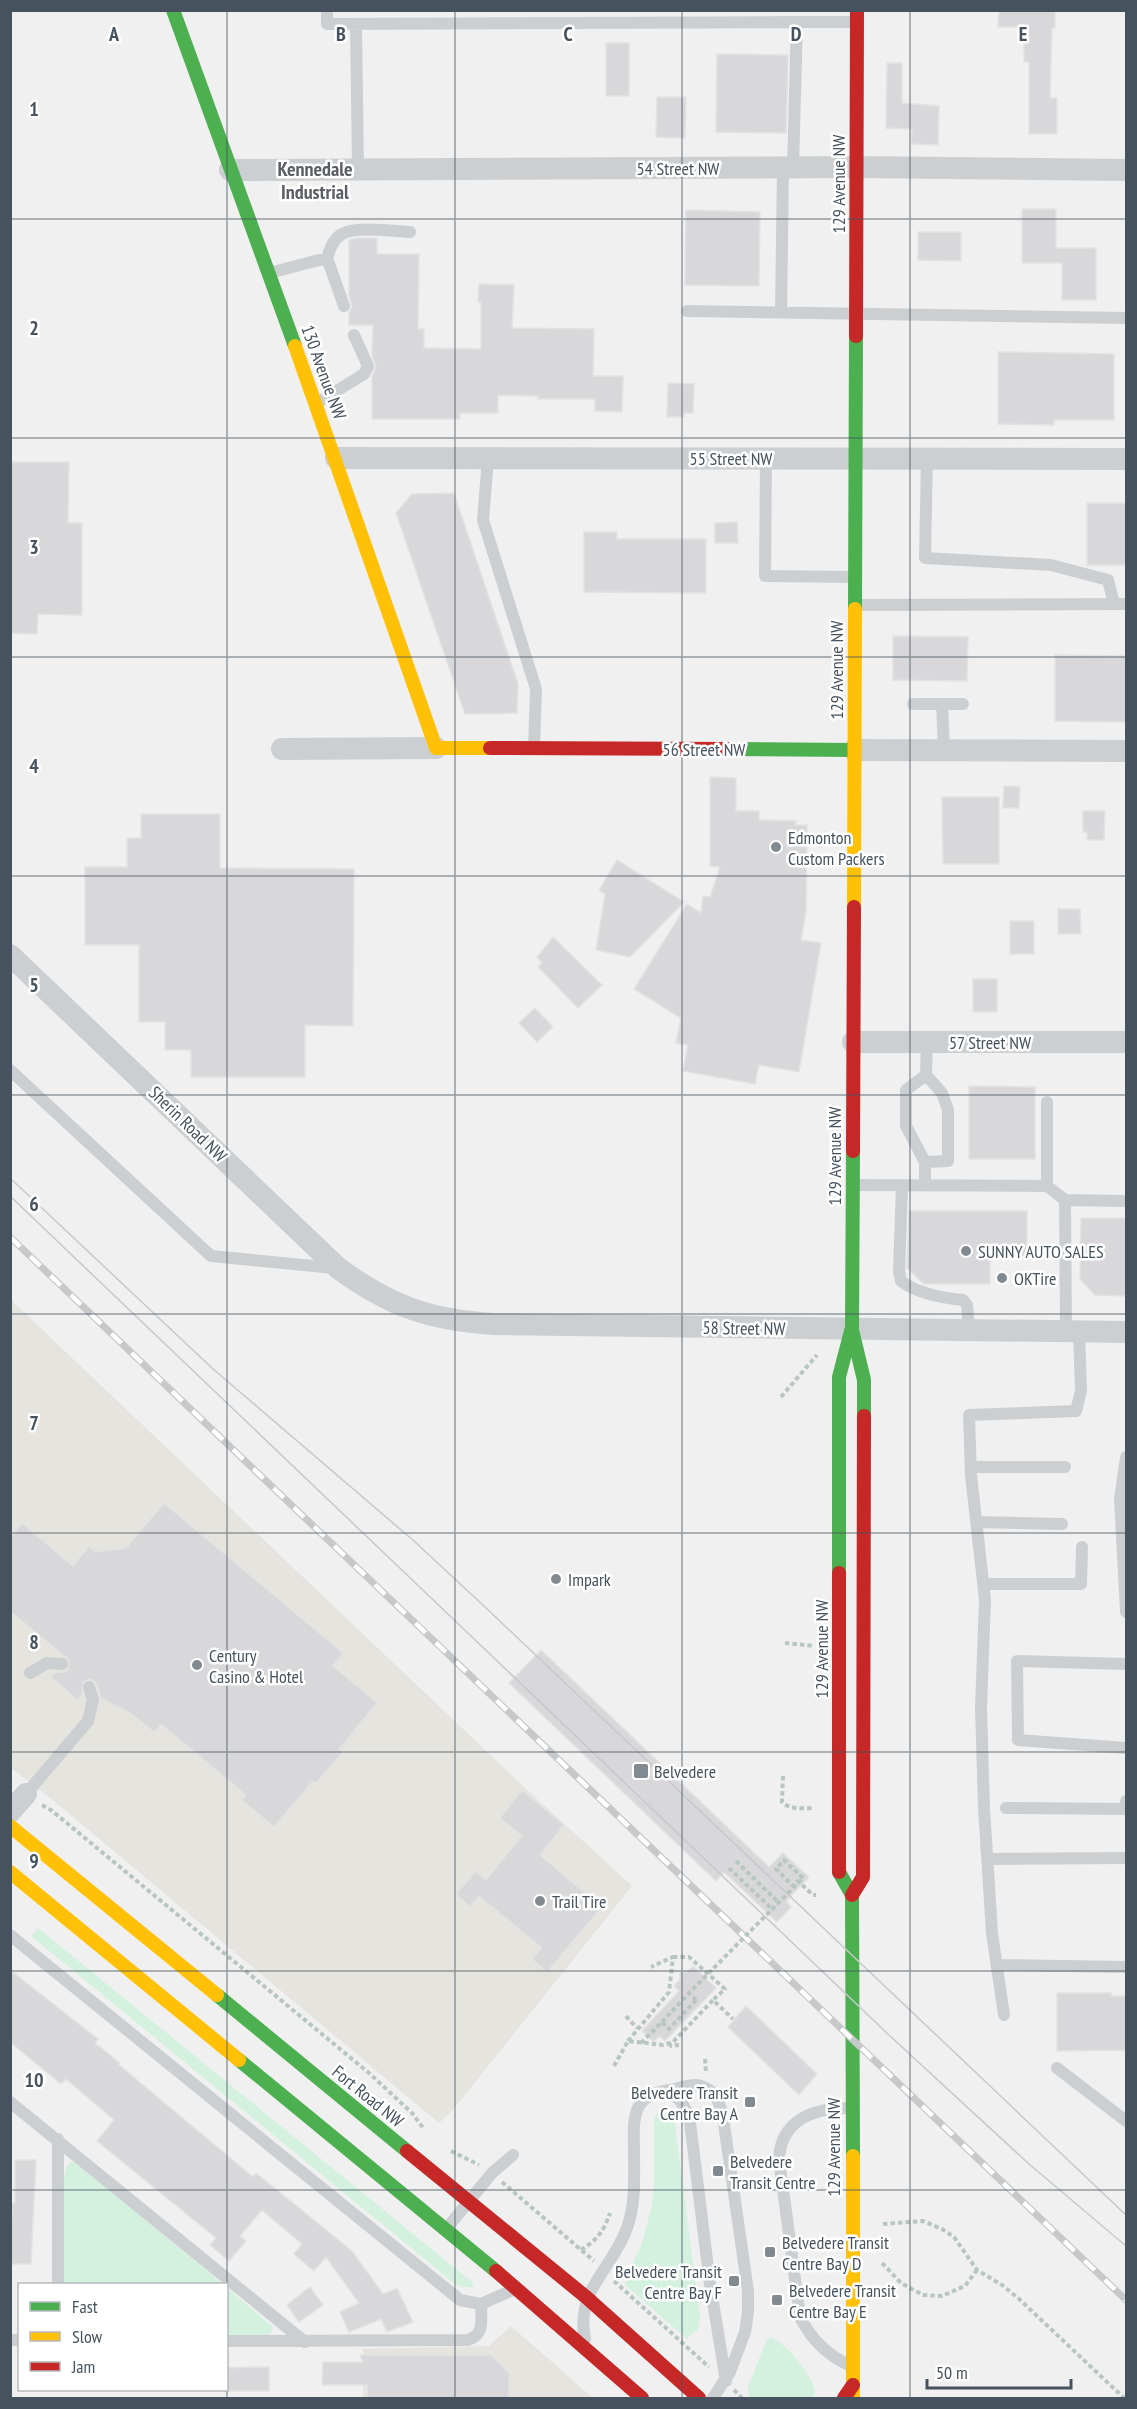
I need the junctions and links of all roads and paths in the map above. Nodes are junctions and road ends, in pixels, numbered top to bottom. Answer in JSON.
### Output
{"nodes":[{"id":1,"x":173,"y":10,"type":"edge"},
{"id":2,"x":327,"y":10,"type":"edge"},
{"id":3,"x":857,"y":16,"type":"edge"},
{"id":4,"x":797,"y":22,"type":"junction"},
{"id":5,"x":356,"y":24,"type":"junction"},
{"id":6,"x":788,"y":167,"type":"junction"},
{"id":7,"x":856,"y":167,"type":"junction"},
{"id":8,"x":358,"y":169,"type":"junction"},
{"id":9,"x":230,"y":170,"type":"junction"},
{"id":10,"x":1126,"y":170,"type":"edge"},
{"id":11,"x":410,"y":232,"type":"dead end"},
{"id":12,"x":327,"y":258,"type":"junction"},
{"id":13,"x":268,"y":274,"type":"junction"},
{"id":14,"x":344,"y":306,"type":"dead end"},
{"id":15,"x":687,"y":311,"type":"dead end"},
{"id":16,"x":781,"y":313,"type":"junction"},
{"id":17,"x":855,"y":315,"type":"junction"},
{"id":18,"x":1126,"y":318,"type":"edge"},
{"id":19,"x":354,"y":334,"type":"dead end"},
{"id":20,"x":316,"y":403,"type":"junction"},
{"id":21,"x":336,"y":458,"type":"junction"},
{"id":22,"x":488,"y":458,"type":"junction"},
{"id":23,"x":766,"y":458,"type":"junction"},
{"id":24,"x":855,"y":458,"type":"junction"},
{"id":25,"x":927,"y":458,"type":"junction"},
{"id":26,"x":1126,"y":459,"type":"edge"},
{"id":27,"x":855,"y":577,"type":"junction"},
{"id":28,"x":1120,"y":604,"type":"edge"},
{"id":29,"x":855,"y":605,"type":"junction"},
{"id":30,"x":913,"y":704,"type":"dead end"},
{"id":31,"x":942,"y":704,"type":"junction"},
{"id":32,"x":963,"y":704,"type":"dead end"},
{"id":33,"x":436,"y":748,"type":"junction"},
{"id":34,"x":282,"y":749,"type":"dead end"},
{"id":35,"x":534,"y":749,"type":"junction"},
{"id":36,"x":854,"y":750,"type":"junction"},
{"id":37,"x":944,"y":750,"type":"junction"},
{"id":38,"x":1126,"y":751,"type":"edge"},
{"id":39,"x":10,"y":955,"type":"edge"},
{"id":40,"x":853,"y":1042,"type":"junction"},
{"id":41,"x":927,"y":1042,"type":"junction"},
{"id":42,"x":1126,"y":1042,"type":"edge"},
{"id":43,"x":10,"y":1070,"type":"edge"},
{"id":44,"x":926,"y":1076,"type":"junction"},
{"id":45,"x":1047,"y":1102,"type":"dead end"},
{"id":46,"x":925,"y":1162,"type":"junction"},
{"id":47,"x":852,"y":1185,"type":"junction"},
{"id":48,"x":902,"y":1185,"type":"junction"},
{"id":49,"x":925,"y":1185,"type":"junction"},
{"id":50,"x":1047,"y":1186,"type":"junction"},
{"id":51,"x":1065,"y":1200,"type":"junction"},
{"id":52,"x":1126,"y":1201,"type":"edge"},
{"id":53,"x":338,"y":1268,"type":"junction"},
{"id":54,"x":368,"y":1290,"type":"joint"},
{"id":55,"x":852,"y":1329,"type":"junction"},
{"id":56,"x":969,"y":1330,"type":"junction"},
{"id":57,"x":1072,"y":1332,"type":"junction"},
{"id":58,"x":1126,"y":1332,"type":"edge"},
{"id":59,"x":1126,"y":1457,"type":"edge"},
{"id":60,"x":971,"y":1467,"type":"junction"},
{"id":61,"x":1065,"y":1467,"type":"dead end"},
{"id":62,"x":1125,"y":1473,"type":"edge"},
{"id":63,"x":1123,"y":1499,"type":"edge"},
{"id":64,"x":977,"y":1522,"type":"junction"},
{"id":65,"x":1062,"y":1524,"type":"dead end"},
{"id":66,"x":1082,"y":1547,"type":"dead end"},
{"id":67,"x":983,"y":1584,"type":"junction"},
{"id":68,"x":1126,"y":1612,"type":"edge"},
{"id":69,"x":785,"y":1644,"type":"dead end"},
{"id":70,"x":817,"y":1647,"type":"dead end"},
{"id":71,"x":62,"y":1664,"type":"dead end"},
{"id":72,"x":1126,"y":1664,"type":"edge"},
{"id":73,"x":30,"y":1673,"type":"dead end"},
{"id":74,"x":88,"y":1687,"type":"dead end"},
{"id":75,"x":1126,"y":1748,"type":"edge"},
{"id":76,"x":783,"y":1776,"type":"dead end"},
{"id":77,"x":26,"y":1794,"type":"joint"},
{"id":78,"x":1126,"y":1801,"type":"edge"},
{"id":79,"x":46,"y":1808,"type":"dead end"},
{"id":80,"x":824,"y":1808,"type":"dead end"},
{"id":81,"x":1006,"y":1808,"type":"dead end"},
{"id":82,"x":1126,"y":1809,"type":"edge"},
{"id":83,"x":10,"y":1812,"type":"edge"},
{"id":84,"x":10,"y":1826,"type":"edge"},
{"id":85,"x":1126,"y":1858,"type":"edge"},
{"id":86,"x":987,"y":1859,"type":"junction"},
{"id":87,"x":736,"y":1861,"type":"dead end"},
{"id":88,"x":729,"y":1868,"type":"dead end"},
{"id":89,"x":10,"y":1872,"type":"edge"},
{"id":90,"x":816,"y":1895,"type":"dead end"},
{"id":91,"x":852,"y":1895,"type":"junction"},
{"id":92,"x":779,"y":1903,"type":"junction"},
{"id":93,"x":772,"y":1909,"type":"junction"},
{"id":94,"x":10,"y":1935,"type":"edge"},
{"id":95,"x":673,"y":1957,"type":"junction"},
{"id":96,"x":997,"y":1965,"type":"junction"},
{"id":97,"x":651,"y":1967,"type":"dead end"},
{"id":98,"x":1126,"y":1967,"type":"edge"},
{"id":99,"x":689,"y":1994,"type":"junction"},
{"id":100,"x":713,"y":2000,"type":"junction"},
{"id":101,"x":1005,"y":2015,"type":"dead end"},
{"id":102,"x":626,"y":2016,"type":"dead end"},
{"id":103,"x":733,"y":2019,"type":"dead end"},
{"id":104,"x":662,"y":2022,"type":"junction"},
{"id":105,"x":637,"y":2028,"type":"junction"},
{"id":106,"x":628,"y":2041,"type":"junction"},
{"id":107,"x":641,"y":2043,"type":"junction"},
{"id":108,"x":669,"y":2043,"type":"junction"},
{"id":109,"x":663,"y":2045,"type":"junction"},
{"id":110,"x":679,"y":2045,"type":"dead end"},
{"id":111,"x":663,"y":2052,"type":"dead end"},
{"id":112,"x":614,"y":2066,"type":"dead end"},
{"id":113,"x":1057,"y":2068,"type":"dead end"},
{"id":114,"x":664,"y":2091,"type":"junction"},
{"id":115,"x":10,"y":2102,"type":"edge"},
{"id":116,"x":851,"y":2108,"type":"junction"},
{"id":117,"x":1126,"y":2121,"type":"edge"},
{"id":118,"x":432,"y":2136,"type":"dead end"},
{"id":119,"x":58,"y":2139,"type":"junction"},
{"id":120,"x":449,"y":2150,"type":"dead end"},
{"id":121,"x":513,"y":2155,"type":"dead end"},
{"id":122,"x":480,"y":2165,"type":"dead end"},
{"id":123,"x":503,"y":2183,"type":"dead end"},
{"id":124,"x":468,"y":2201,"type":"junction"},
{"id":125,"x":610,"y":2213,"type":"dead end"},
{"id":126,"x":883,"y":2224,"type":"dead end"},
{"id":127,"x":446,"y":2229,"type":"junction"},
{"id":128,"x":882,"y":2263,"type":"dead end"},
{"id":129,"x":977,"y":2270,"type":"junction"},
{"id":130,"x":58,"y":2283,"type":"edge"},
{"id":131,"x":517,"y":2288,"type":"junction"},
{"id":132,"x":626,"y":2292,"type":"dead end"},
{"id":133,"x":586,"y":2297,"type":"junction"},
{"id":134,"x":481,"y":2304,"type":"junction"},
{"id":135,"x":228,"y":2341,"type":"edge"},
{"id":136,"x":305,"y":2342,"type":"junction"},
{"id":137,"x":683,"y":2344,"type":"dead end"},
{"id":138,"x":587,"y":2349,"type":"junction"},
{"id":139,"x":853,"y":2367,"type":"junction"},
{"id":140,"x":726,"y":2382,"type":"junction"},
{"id":141,"x":853,"y":2392,"type":"edge"},
{"id":142,"x":642,"y":2398,"type":"edge"},
{"id":143,"x":699,"y":2398,"type":"edge"},
{"id":144,"x":713,"y":2398,"type":"edge"},
{"id":145,"x":844,"y":2398,"type":"edge"},
{"id":146,"x":1124,"y":2398,"type":"edge"}],
"edges":[{"from":1,"to":9,"type":"street","name":"130 Avenue NW"},
{"from":2,"to":5,"type":"lane"},
{"from":3,"to":4,"type":"lane"},
{"from":3,"to":7,"type":"street","name":"129 Avenue NW"},
{"from":4,"to":5,"type":"lane"},
{"from":4,"to":6,"type":"lane"},
{"from":5,"to":8,"type":"lane"},
{"from":6,"to":7,"type":"street","name":"54 Street NW"},
{"from":6,"to":8,"type":"street","name":"54 Street NW"},
{"from":6,"to":16,"type":"lane"},
{"from":7,"to":10,"type":"street","name":"54 Street NW"},
{"from":7,"to":17,"type":"street","name":"129 Avenue NW"},
{"from":8,"to":9,"type":"street","name":"54 Street NW"},
{"from":9,"to":13,"type":"street","name":"130 Avenue NW"},
{"from":11,"to":12,"type":"lane"},
{"from":12,"to":13,"type":"lane"},
{"from":12,"to":14,"type":"lane"},
{"from":13,"to":20,"type":"street","name":"130 Avenue NW"},
{"from":15,"to":16,"type":"lane"},
{"from":16,"to":17,"type":"lane"},
{"from":17,"to":18,"type":"lane"},
{"from":17,"to":24,"type":"street","name":"129 Avenue NW"},
{"from":19,"to":20,"type":"lane"},
{"from":20,"to":21,"type":"street","name":"130 Avenue NW"},
{"from":21,"to":22,"type":"street","name":"55 Street NW"},
{"from":21,"to":33,"type":"street","name":"130 Avenue NW"},
{"from":22,"to":23,"type":"street","name":"55 Street NW"},
{"from":22,"to":35,"type":"lane"},
{"from":23,"to":24,"type":"street","name":"55 Street NW"},
{"from":23,"to":27,"type":"lane"},
{"from":24,"to":25,"type":"street","name":"55 Street NW"},
{"from":24,"to":27,"type":"street","name":"129 Avenue NW"},
{"from":25,"to":26,"type":"street","name":"55 Street NW"},
{"from":25,"to":28,"type":"lane"},
{"from":27,"to":29,"type":"street","name":"129 Avenue NW"},
{"from":28,"to":29,"type":"lane"},
{"from":29,"to":36,"type":"street","name":"129 Avenue NW"},
{"from":30,"to":31,"type":"lane"},
{"from":31,"to":32,"type":"lane"},
{"from":31,"to":37,"type":"lane"},
{"from":33,"to":34,"type":"street","name":"56 Street NW"},
{"from":33,"to":35,"type":"street","name":"56 Street NW"},
{"from":35,"to":36,"type":"street","name":"56 Street NW"},
{"from":36,"to":37,"type":"street","name":"56 Street NW"},
{"from":36,"to":40,"type":"street","name":"129 Avenue NW"},
{"from":37,"to":38,"type":"street","name":"56 Street NW"},
{"from":39,"to":53,"type":"street","name":"Sherin Road NW"},
{"from":40,"to":41,"type":"street","name":"57 Street NW"},
{"from":40,"to":47,"type":"street","name":"129 Avenue NW"},
{"from":41,"to":42,"type":"street","name":"57 Street NW"},
{"from":41,"to":44,"type":"lane"},
{"from":43,"to":53,"type":"lane"},
{"from":44,"to":46,"type":"lane"},
{"from":44,"to":46,"type":"lane"},
{"from":45,"to":50,"type":"lane"},
{"from":46,"to":49,"type":"lane"},
{"from":47,"to":48,"type":"lane"},
{"from":47,"to":55,"type":"street","name":"129 Avenue NW"},
{"from":48,"to":49,"type":"lane"},
{"from":48,"to":56,"type":"lane"},
{"from":49,"to":50,"type":"lane"},
{"from":50,"to":51,"type":"lane"},
{"from":51,"to":52,"type":"lane"},
{"from":51,"to":57,"type":"lane"},
{"from":53,"to":54,"type":"street","name":"Sherin Road NW"},
{"from":54,"to":55,"type":"street","name":"58 Street NW"},
{"from":55,"to":56,"type":"street","name":"58 Street NW"},
{"from":55,"to":91,"type":"street","name":"129 Avenue NW"},
{"from":55,"to":91,"type":"street","name":"129 Avenue NW"},
{"from":56,"to":57,"type":"street","name":"58 Street NW"},
{"from":57,"to":58,"type":"street","name":"58 Street NW"},
{"from":57,"to":60,"type":"lane"},
{"from":59,"to":62,"type":"lane"},
{"from":60,"to":61,"type":"lane"},
{"from":60,"to":64,"type":"lane"},
{"from":62,"to":63,"type":"lane"},
{"from":63,"to":68,"type":"lane"},
{"from":64,"to":65,"type":"lane"},
{"from":64,"to":67,"type":"lane"},
{"from":66,"to":67,"type":"lane"},
{"from":67,"to":86,"type":"lane"},
{"from":69,"to":70,"type":"path"},
{"from":71,"to":73,"type":"lane"},
{"from":72,"to":75,"type":"lane"},
{"from":74,"to":77,"type":"lane"},
{"from":76,"to":80,"type":"path"},
{"from":77,"to":83,"type":"street"},
{"from":78,"to":82,"type":"lane"},
{"from":79,"to":118,"type":"path"},
{"from":81,"to":82,"type":"lane"},
{"from":84,"to":124,"type":"street","name":"Fort Road NW"},
{"from":85,"to":86,"type":"lane"},
{"from":86,"to":96,"type":"lane"},
{"from":87,"to":92,"type":"path"},
{"from":88,"to":93,"type":"path"},
{"from":89,"to":127,"type":"street"},
{"from":90,"to":92,"type":"path","bridge":true},
{"from":91,"to":116,"type":"street","name":"129 Avenue NW"},
{"from":92,"to":93,"type":"path","bridge":true},
{"from":93,"to":99,"type":"path","bridge":true},
{"from":94,"to":134,"type":"lane"},
{"from":95,"to":97,"type":"path"},
{"from":95,"to":100,"type":"path"},
{"from":95,"to":105,"type":"path"},
{"from":96,"to":98,"type":"lane"},
{"from":96,"to":101,"type":"lane"},
{"from":99,"to":104,"type":"path"},
{"from":99,"to":104,"type":"path","bridge":true},
{"from":100,"to":103,"type":"path"},
{"from":100,"to":108,"type":"path"},
{"from":102,"to":105,"type":"path"},
{"from":104,"to":107,"type":"path"},
{"from":105,"to":106,"type":"path"},
{"from":106,"to":107,"type":"path"},
{"from":106,"to":112,"type":"path"},
{"from":107,"to":109,"type":"path"},
{"from":108,"to":109,"type":"path"},
{"from":108,"to":110,"type":"path"},
{"from":109,"to":111,"type":"path"},
{"from":113,"to":117,"type":"lane"},
{"from":114,"to":133,"type":"lane"},
{"from":114,"to":140,"type":"lane"},
{"from":114,"to":140,"type":"lane"},
{"from":115,"to":119,"type":"lane"},
{"from":116,"to":139,"type":"street","name":"129 Avenue NW"},
{"from":116,"to":139,"type":"lane"},
{"from":119,"to":130,"type":"lane"},
{"from":119,"to":136,"type":"lane"},
{"from":120,"to":122,"type":"path"},
{"from":121,"to":124,"type":"lane"},
{"from":123,"to":125,"type":"path"},
{"from":124,"to":127,"type":"lane"},
{"from":124,"to":133,"type":"street","name":"Fort Road NW"},
{"from":126,"to":129,"type":"path"},
{"from":127,"to":131,"type":"street"},
{"from":128,"to":129,"type":"path"},
{"from":129,"to":146,"type":"path"},
{"from":131,"to":134,"type":"lane"},
{"from":131,"to":138,"type":"street"},
{"from":132,"to":137,"type":"path"},
{"from":133,"to":138,"type":"lane"},
{"from":133,"to":143,"type":"street","name":"Fort Road NW"},
{"from":134,"to":136,"type":"lane"},
{"from":135,"to":136,"type":"lane"},
{"from":138,"to":142,"type":"street"},
{"from":139,"to":141,"type":"street","name":"129 Avenue NW"},
{"from":140,"to":144,"type":"lane"},
{"from":141,"to":145,"type":"street"}]}
